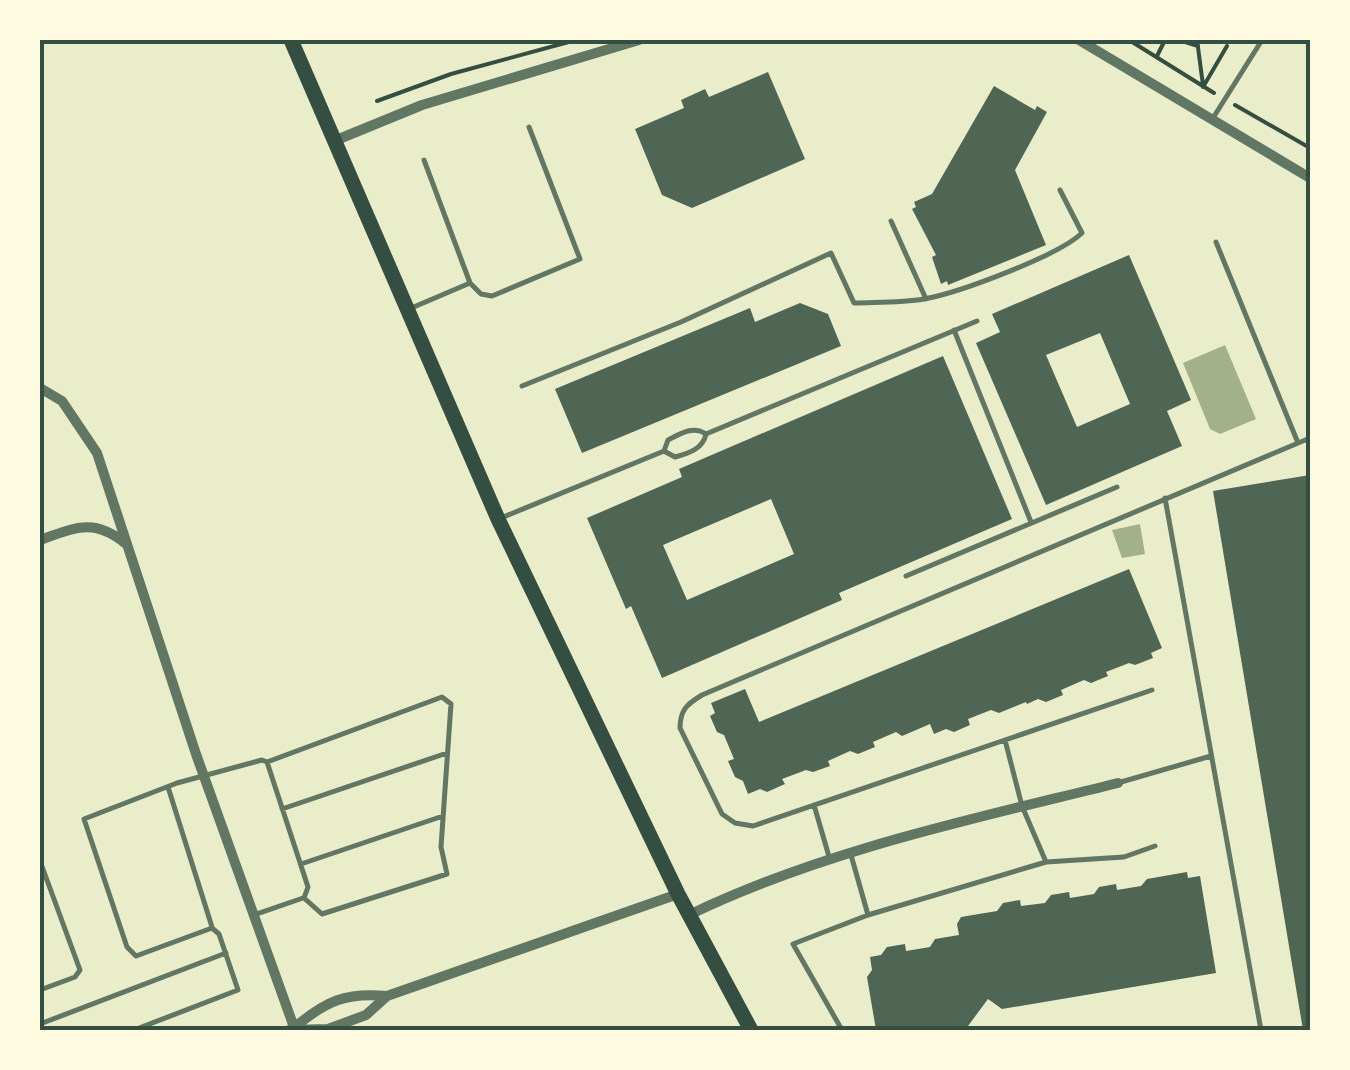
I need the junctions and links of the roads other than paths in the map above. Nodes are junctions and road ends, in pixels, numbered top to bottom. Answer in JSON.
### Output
{"nodes":[{"id":1,"x":291,"y":40,"type":"edge"},
{"id":2,"x":640,"y":40,"type":"edge"},
{"id":3,"x":1078,"y":40,"type":"edge"},
{"id":4,"x":1262,"y":40,"type":"edge"},
{"id":5,"x":1213,"y":118,"type":"junction"},
{"id":6,"x":529,"y":127,"type":"dead end"},
{"id":7,"x":334,"y":140,"type":"junction"},
{"id":8,"x":424,"y":160,"type":"dead end"},
{"id":9,"x":1310,"y":178,"type":"edge"},
{"id":10,"x":1060,"y":190,"type":"dead end"},
{"id":11,"x":891,"y":221,"type":"dead end"},
{"id":12,"x":1216,"y":242,"type":"dead end"},
{"id":13,"x":470,"y":283,"type":"junction"},
{"id":14,"x":926,"y":299,"type":"junction"},
{"id":15,"x":406,"y":310,"type":"junction"},
{"id":16,"x":977,"y":320,"type":"dead end"},
{"id":17,"x":954,"y":330,"type":"junction"},
{"id":18,"x":522,"y":386,"type":"dead end"},
{"id":19,"x":40,"y":388,"type":"edge"},
{"id":20,"x":706,"y":434,"type":"junction"},
{"id":21,"x":1310,"y":438,"type":"edge"},
{"id":22,"x":1298,"y":443,"type":"junction"},
{"id":23,"x":664,"y":451,"type":"junction"},
{"id":24,"x":1117,"y":487,"type":"dead end"},
{"id":25,"x":1165,"y":498,"type":"junction"},
{"id":26,"x":498,"y":519,"type":"junction"},
{"id":27,"x":1032,"y":522,"type":"junction"},
{"id":28,"x":40,"y":540,"type":"edge"},
{"id":29,"x":128,"y":546,"type":"junction"},
{"id":30,"x":906,"y":576,"type":"dead end"},
{"id":31,"x":1152,"y":690,"type":"dead end"},
{"id":32,"x":1005,"y":740,"type":"junction"},
{"id":33,"x":447,"y":753,"type":"junction"},
{"id":34,"x":1211,"y":756,"type":"junction"},
{"id":35,"x":267,"y":762,"type":"junction"},
{"id":36,"x":204,"y":776,"type":"junction"},
{"id":37,"x":1118,"y":783,"type":"joint"},
{"id":38,"x":168,"y":787,"type":"junction"},
{"id":39,"x":814,"y":805,"type":"junction"},
{"id":40,"x":1022,"y":806,"type":"junction"},
{"id":41,"x":282,"y":809,"type":"junction"},
{"id":42,"x":443,"y":816,"type":"junction"},
{"id":43,"x":1155,"y":846,"type":"dead end"},
{"id":44,"x":851,"y":854,"type":"junction"},
{"id":45,"x":830,"y":861,"type":"junction"},
{"id":46,"x":40,"y":862,"type":"edge"},
{"id":47,"x":1046,"y":862,"type":"junction"},
{"id":48,"x":300,"y":864,"type":"junction"},
{"id":49,"x":678,"y":894,"type":"junction"},
{"id":50,"x":304,"y":898,"type":"junction"},
{"id":51,"x":254,"y":915,"type":"junction"},
{"id":52,"x":689,"y":915,"type":"junction"},
{"id":53,"x":868,"y":915,"type":"junction"},
{"id":54,"x":212,"y":928,"type":"junction"},
{"id":55,"x":226,"y":954,"type":"junction"},
{"id":56,"x":40,"y":990,"type":"edge"},
{"id":57,"x":387,"y":996,"type":"junction"},
{"id":58,"x":40,"y":1024,"type":"edge"},
{"id":59,"x":292,"y":1029,"type":"edge"},
{"id":60,"x":134,"y":1030,"type":"edge"},
{"id":61,"x":751,"y":1030,"type":"edge"},
{"id":62,"x":842,"y":1030,"type":"edge"},
{"id":63,"x":1260,"y":1030,"type":"edge"}],
"edges":[{"from":1,"to":7,"type":"main road"},
{"from":2,"to":7,"type":"street"},
{"from":3,"to":5,"type":"street"},
{"from":4,"to":5,"type":"lane"},
{"from":5,"to":9,"type":"street"},
{"from":6,"to":13,"type":"lane"},
{"from":7,"to":15,"type":"main road"},
{"from":8,"to":13,"type":"lane"},
{"from":10,"to":14,"type":"lane"},
{"from":11,"to":14,"type":"lane"},
{"from":12,"to":22,"type":"lane"},
{"from":13,"to":15,"type":"lane"},
{"from":14,"to":18,"type":"lane"},
{"from":15,"to":26,"type":"main road"},
{"from":16,"to":17,"type":"lane"},
{"from":17,"to":20,"type":"lane"},
{"from":17,"to":27,"type":"lane"},
{"from":19,"to":29,"type":"street"},
{"from":20,"to":23,"type":"lane"},
{"from":20,"to":23,"type":"lane"},
{"from":21,"to":22,"type":"lane"},
{"from":22,"to":25,"type":"lane"},
{"from":23,"to":26,"type":"lane"},
{"from":24,"to":27,"type":"lane"},
{"from":25,"to":34,"type":"lane"},
{"from":25,"to":39,"type":"lane"},
{"from":26,"to":49,"type":"main road"},
{"from":27,"to":30,"type":"lane"},
{"from":28,"to":29,"type":"street"},
{"from":29,"to":36,"type":"street"},
{"from":31,"to":32,"type":"lane"},
{"from":32,"to":39,"type":"lane"},
{"from":32,"to":40,"type":"lane"},
{"from":33,"to":35,"type":"lane"},
{"from":33,"to":41,"type":"lane"},
{"from":33,"to":42,"type":"lane"},
{"from":34,"to":37,"type":"lane"},
{"from":34,"to":63,"type":"lane"},
{"from":35,"to":36,"type":"lane"},
{"from":35,"to":41,"type":"lane"},
{"from":36,"to":38,"type":"lane"},
{"from":36,"to":51,"type":"street"},
{"from":37,"to":40,"type":"street"},
{"from":38,"to":54,"type":"lane"},
{"from":38,"to":54,"type":"lane"},
{"from":39,"to":45,"type":"lane"},
{"from":40,"to":44,"type":"street"},
{"from":40,"to":47,"type":"lane"},
{"from":41,"to":48,"type":"lane"},
{"from":42,"to":48,"type":"lane"},
{"from":42,"to":50,"type":"lane"},
{"from":43,"to":47,"type":"lane"},
{"from":44,"to":45,"type":"street"},
{"from":44,"to":53,"type":"lane"},
{"from":45,"to":52,"type":"street"},
{"from":46,"to":56,"type":"lane"},
{"from":47,"to":53,"type":"lane"},
{"from":48,"to":50,"type":"lane"},
{"from":49,"to":52,"type":"main road"},
{"from":49,"to":57,"type":"street"},
{"from":50,"to":51,"type":"lane"},
{"from":51,"to":59,"type":"street"},
{"from":52,"to":61,"type":"main road"},
{"from":53,"to":62,"type":"lane"},
{"from":54,"to":55,"type":"lane"},
{"from":55,"to":58,"type":"lane"},
{"from":55,"to":60,"type":"lane"},
{"from":57,"to":59,"type":"street"},
{"from":57,"to":59,"type":"street"}]}
